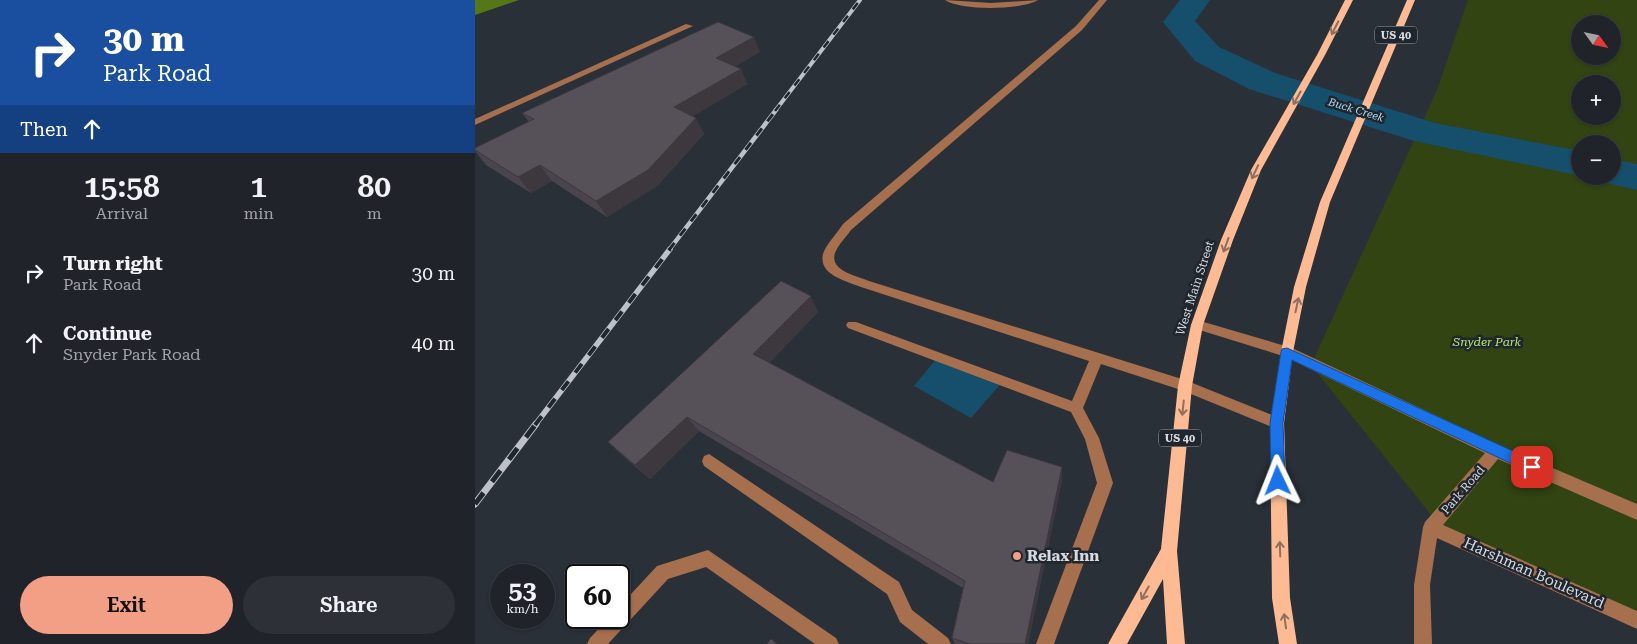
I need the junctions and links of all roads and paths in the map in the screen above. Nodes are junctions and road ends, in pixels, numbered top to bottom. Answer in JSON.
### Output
{"nodes":[{"id":1,"x":949,"y":0,"type":"edge"},
{"id":2,"x":1034,"y":0,"type":"edge"},
{"id":3,"x":1103,"y":0,"type":"edge"},
{"id":4,"x":1349,"y":0,"type":"edge"},
{"id":5,"x":1411,"y":0,"type":"edge"},
{"id":6,"x":689,"y":26,"type":"dead end"},
{"id":7,"x":475,"y":122,"type":"edge"},
{"id":8,"x":1197,"y":325,"type":"junction"},
{"id":9,"x":853,"y":326,"type":"dead end"},
{"id":10,"x":1287,"y":352,"type":"junction"},
{"id":11,"x":1097,"y":358,"type":"junction"},
{"id":12,"x":1185,"y":386,"type":"junction"},
{"id":13,"x":1076,"y":408,"type":"junction"},
{"id":14,"x":1277,"y":423,"type":"junction"},
{"id":15,"x":1497,"y":451,"type":"junction"},
{"id":16,"x":709,"y":461,"type":"dead end"},
{"id":17,"x":1637,"y":512,"type":"edge"},
{"id":18,"x":1431,"y":527,"type":"junction"},
{"id":19,"x":1169,"y":551,"type":"junction"},
{"id":20,"x":1637,"y":620,"type":"edge"},
{"id":21,"x":596,"y":644,"type":"edge"},
{"id":22,"x":830,"y":644,"type":"edge"},
{"id":23,"x":942,"y":644,"type":"edge"},
{"id":24,"x":1045,"y":644,"type":"edge"},
{"id":25,"x":1117,"y":644,"type":"edge"},
{"id":26,"x":1176,"y":644,"type":"edge"},
{"id":27,"x":1288,"y":644,"type":"edge"},
{"id":28,"x":1423,"y":644,"type":"edge"}],
"edges":[{"from":1,"to":2,"type":"street"},
{"from":3,"to":11,"type":"street"},
{"from":4,"to":8,"type":"main road","name":"West Main Street","number":"US 40","one_way":true},
{"from":10,"to":5,"type":"main road","number":"US 40","one_way":true},
{"from":6,"to":7,"type":"street"},
{"from":8,"to":10,"type":"street"},
{"from":8,"to":12,"type":"main road","name":"West Main Street","number":"US 40"},
{"from":9,"to":13,"type":"street"},
{"from":10,"to":14,"type":"main road","number":"US 40"},
{"from":10,"to":15,"type":"street"},
{"from":11,"to":12,"type":"street"},
{"from":11,"to":13,"type":"street"},
{"from":12,"to":14,"type":"street"},
{"from":12,"to":19,"type":"main road","name":"West Main Street","number":"US 40","one_way":true},
{"from":13,"to":24,"type":"street"},
{"from":27,"to":14,"type":"main road","number":"US 40","one_way":true},
{"from":15,"to":17,"type":"street"},
{"from":15,"to":18,"type":"street","name":"Park Road"},
{"from":16,"to":23,"type":"street"},
{"from":18,"to":20,"type":"street","name":"Harshman Boulevard"},
{"from":18,"to":28,"type":"street"},
{"from":19,"to":25,"type":"main road","one_way":true},
{"from":19,"to":26,"type":"main road","name":"West Main Street","number":"US 40"},
{"from":21,"to":22,"type":"street"}]}
